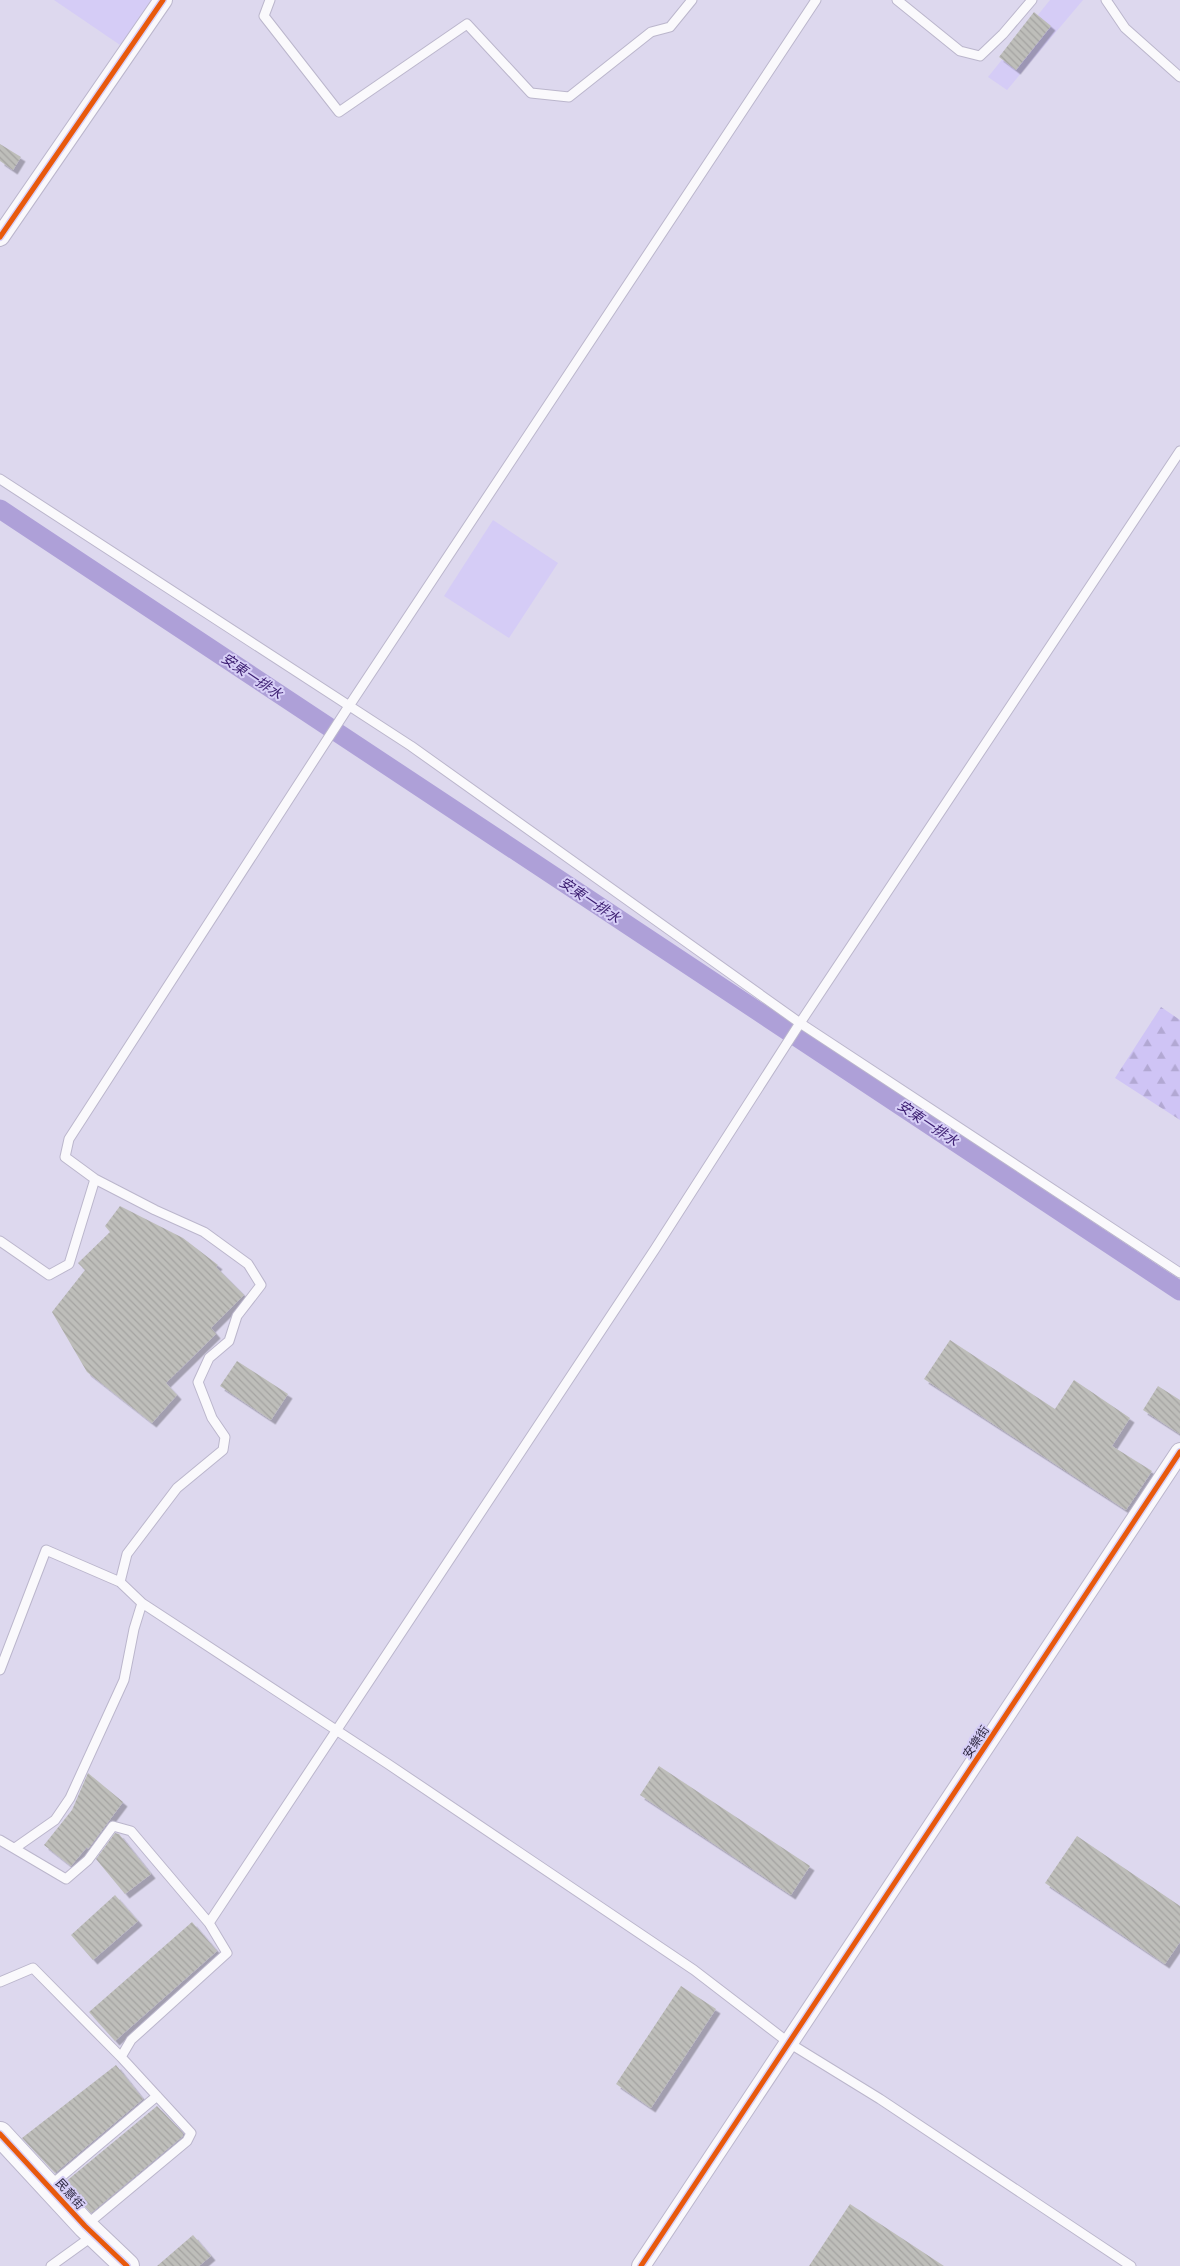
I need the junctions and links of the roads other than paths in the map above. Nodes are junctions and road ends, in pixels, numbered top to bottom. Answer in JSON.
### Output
{"nodes":[{"id":1,"x":163,"y":0,"type":"edge"},
{"id":2,"x":270,"y":0,"type":"edge"},
{"id":3,"x":692,"y":0,"type":"edge"},
{"id":4,"x":816,"y":0,"type":"edge"},
{"id":5,"x":897,"y":0,"type":"edge"},
{"id":6,"x":1032,"y":0,"type":"edge"},
{"id":7,"x":1106,"y":0,"type":"edge"},
{"id":8,"x":1180,"y":77,"type":"edge"},
{"id":9,"x":0,"y":237,"type":"edge"},
{"id":10,"x":1180,"y":451,"type":"edge"},
{"id":11,"x":0,"y":479,"type":"edge"},
{"id":12,"x":349,"y":706,"type":"junction"},
{"id":13,"x":800,"y":1023,"type":"junction"},
{"id":14,"x":95,"y":1179,"type":"junction"},
{"id":15,"x":0,"y":1240,"type":"edge"},
{"id":16,"x":1180,"y":1273,"type":"edge"},
{"id":17,"x":1180,"y":1452,"type":"edge"},
{"id":18,"x":120,"y":1582,"type":"junction"},
{"id":19,"x":142,"y":1603,"type":"junction"},
{"id":20,"x":0,"y":1670,"type":"edge"},
{"id":21,"x":334,"y":1731,"type":"junction"},
{"id":22,"x":0,"y":1840,"type":"edge"},
{"id":23,"x":15,"y":1848,"type":"junction"},
{"id":24,"x":209,"y":1923,"type":"junction"},
{"id":25,"x":0,"y":1982,"type":"edge"},
{"id":26,"x":789,"y":2043,"type":"junction"},
{"id":27,"x":121,"y":2057,"type":"junction"},
{"id":28,"x":157,"y":2096,"type":"junction"},
{"id":29,"x":0,"y":2134,"type":"edge"},
{"id":30,"x":50,"y":2187,"type":"junction"},
{"id":31,"x":90,"y":2230,"type":"junction"},
{"id":32,"x":51,"y":2266,"type":"edge"},
{"id":33,"x":127,"y":2266,"type":"edge"},
{"id":34,"x":641,"y":2266,"type":"edge"},
{"id":35,"x":1131,"y":2266,"type":"edge"}],
"edges":[{"from":1,"to":9,"type":"street"},
{"from":2,"to":3,"type":"lane"},
{"from":4,"to":12,"type":"lane"},
{"from":5,"to":6,"type":"lane"},
{"from":7,"to":8,"type":"lane"},
{"from":10,"to":13,"type":"lane"},
{"from":11,"to":12,"type":"lane"},
{"from":12,"to":13,"type":"lane"},
{"from":12,"to":14,"type":"lane"},
{"from":13,"to":16,"type":"lane"},
{"from":13,"to":21,"type":"lane"},
{"from":14,"to":15,"type":"lane"},
{"from":14,"to":18,"type":"lane"},
{"from":17,"to":26,"type":"street","name":"安樂街"},
{"from":18,"to":19,"type":"lane"},
{"from":18,"to":20,"type":"lane"},
{"from":19,"to":21,"type":"lane"},
{"from":19,"to":23,"type":"lane"},
{"from":21,"to":24,"type":"lane"},
{"from":21,"to":26,"type":"lane"},
{"from":22,"to":23,"type":"lane"},
{"from":23,"to":24,"type":"lane"},
{"from":24,"to":27,"type":"lane"},
{"from":25,"to":27,"type":"lane"},
{"from":26,"to":34,"type":"street","name":"安樂街"},
{"from":26,"to":35,"type":"lane"},
{"from":27,"to":28,"type":"lane"},
{"from":28,"to":30,"type":"lane"},
{"from":28,"to":31,"type":"lane"},
{"from":29,"to":30,"type":"street","name":"民意街"},
{"from":30,"to":31,"type":"street","name":"民意街"},
{"from":31,"to":32,"type":"lane"},
{"from":31,"to":33,"type":"street","name":"民意街"}]}
